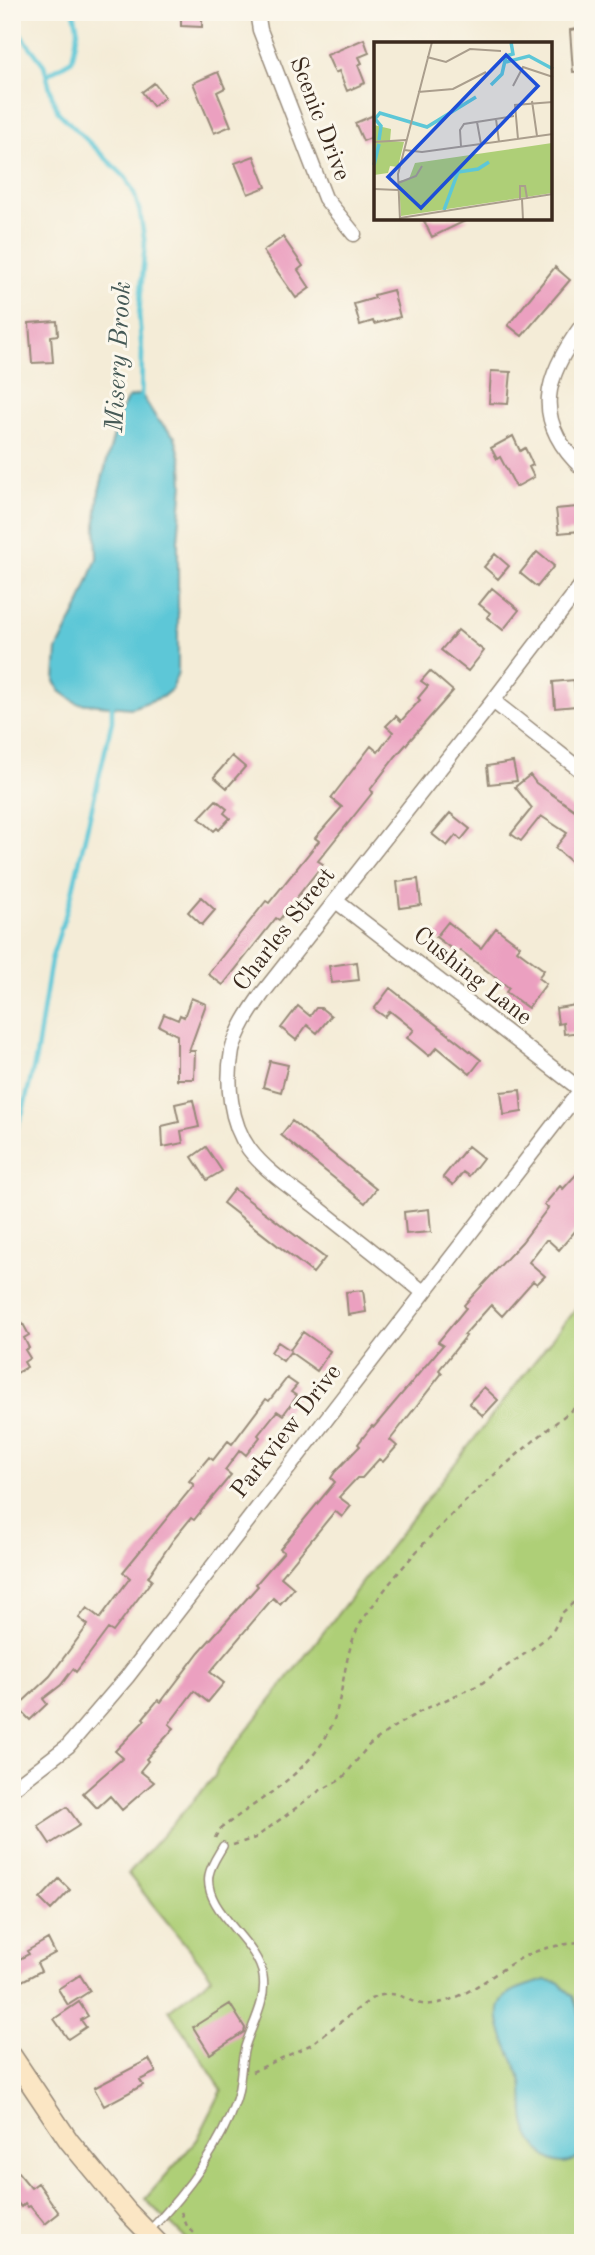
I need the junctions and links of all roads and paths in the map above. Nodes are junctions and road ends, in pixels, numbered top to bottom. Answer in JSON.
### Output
{"nodes":[{"id":1,"x":257,"y":12,"type":"edge"},
{"id":2,"x":354,"y":234,"type":"dead end"},
{"id":3,"x":583,"y":324,"type":"edge"},
{"id":4,"x":583,"y":469,"type":"edge"},
{"id":5,"x":583,"y":583,"type":"edge"},
{"id":6,"x":493,"y":701,"type":"junction"},
{"id":7,"x":583,"y":772,"type":"edge"},
{"id":8,"x":336,"y":901,"type":"junction"},
{"id":9,"x":582,"y":1088,"type":"edge"},
{"id":10,"x":424,"y":1292,"type":"junction"},
{"id":11,"x":583,"y":1401,"type":"edge"},
{"id":12,"x":583,"y":1594,"type":"edge"},
{"id":13,"x":12,"y":1788,"type":"edge"},
{"id":14,"x":223,"y":1846,"type":"junction"},
{"id":15,"x":583,"y":1941,"type":"edge"},
{"id":16,"x":12,"y":2056,"type":"edge"},
{"id":17,"x":240,"y":2079,"type":"junction"},
{"id":18,"x":180,"y":2199,"type":"junction"},
{"id":19,"x":153,"y":2237,"type":"edge"},
{"id":20,"x":204,"y":2243,"type":"edge"}],
"edges":[{"from":1,"to":2,"type":"street","name":"Scenic Drive"},
{"from":3,"to":4,"type":"street"},
{"from":5,"to":6,"type":"street","name":"Charles Street"},
{"from":6,"to":7,"type":"street"},
{"from":6,"to":8,"type":"street","name":"Charles Street"},
{"from":8,"to":9,"type":"street","name":"Cushing Lane"},
{"from":8,"to":10,"type":"street","name":"Charles Street"},
{"from":9,"to":10,"type":"street","name":"Parkview Drive"},
{"from":10,"to":13,"type":"street","name":"Parkview Drive"},
{"from":11,"to":14,"type":"path"},
{"from":12,"to":14,"type":"path"},
{"from":14,"to":17,"type":"lane"},
{"from":15,"to":17,"type":"path"},
{"from":16,"to":19,"type":"street"},
{"from":17,"to":18,"type":"lane"},
{"from":18,"to":19,"type":"lane"},
{"from":18,"to":20,"type":"path"}]}
